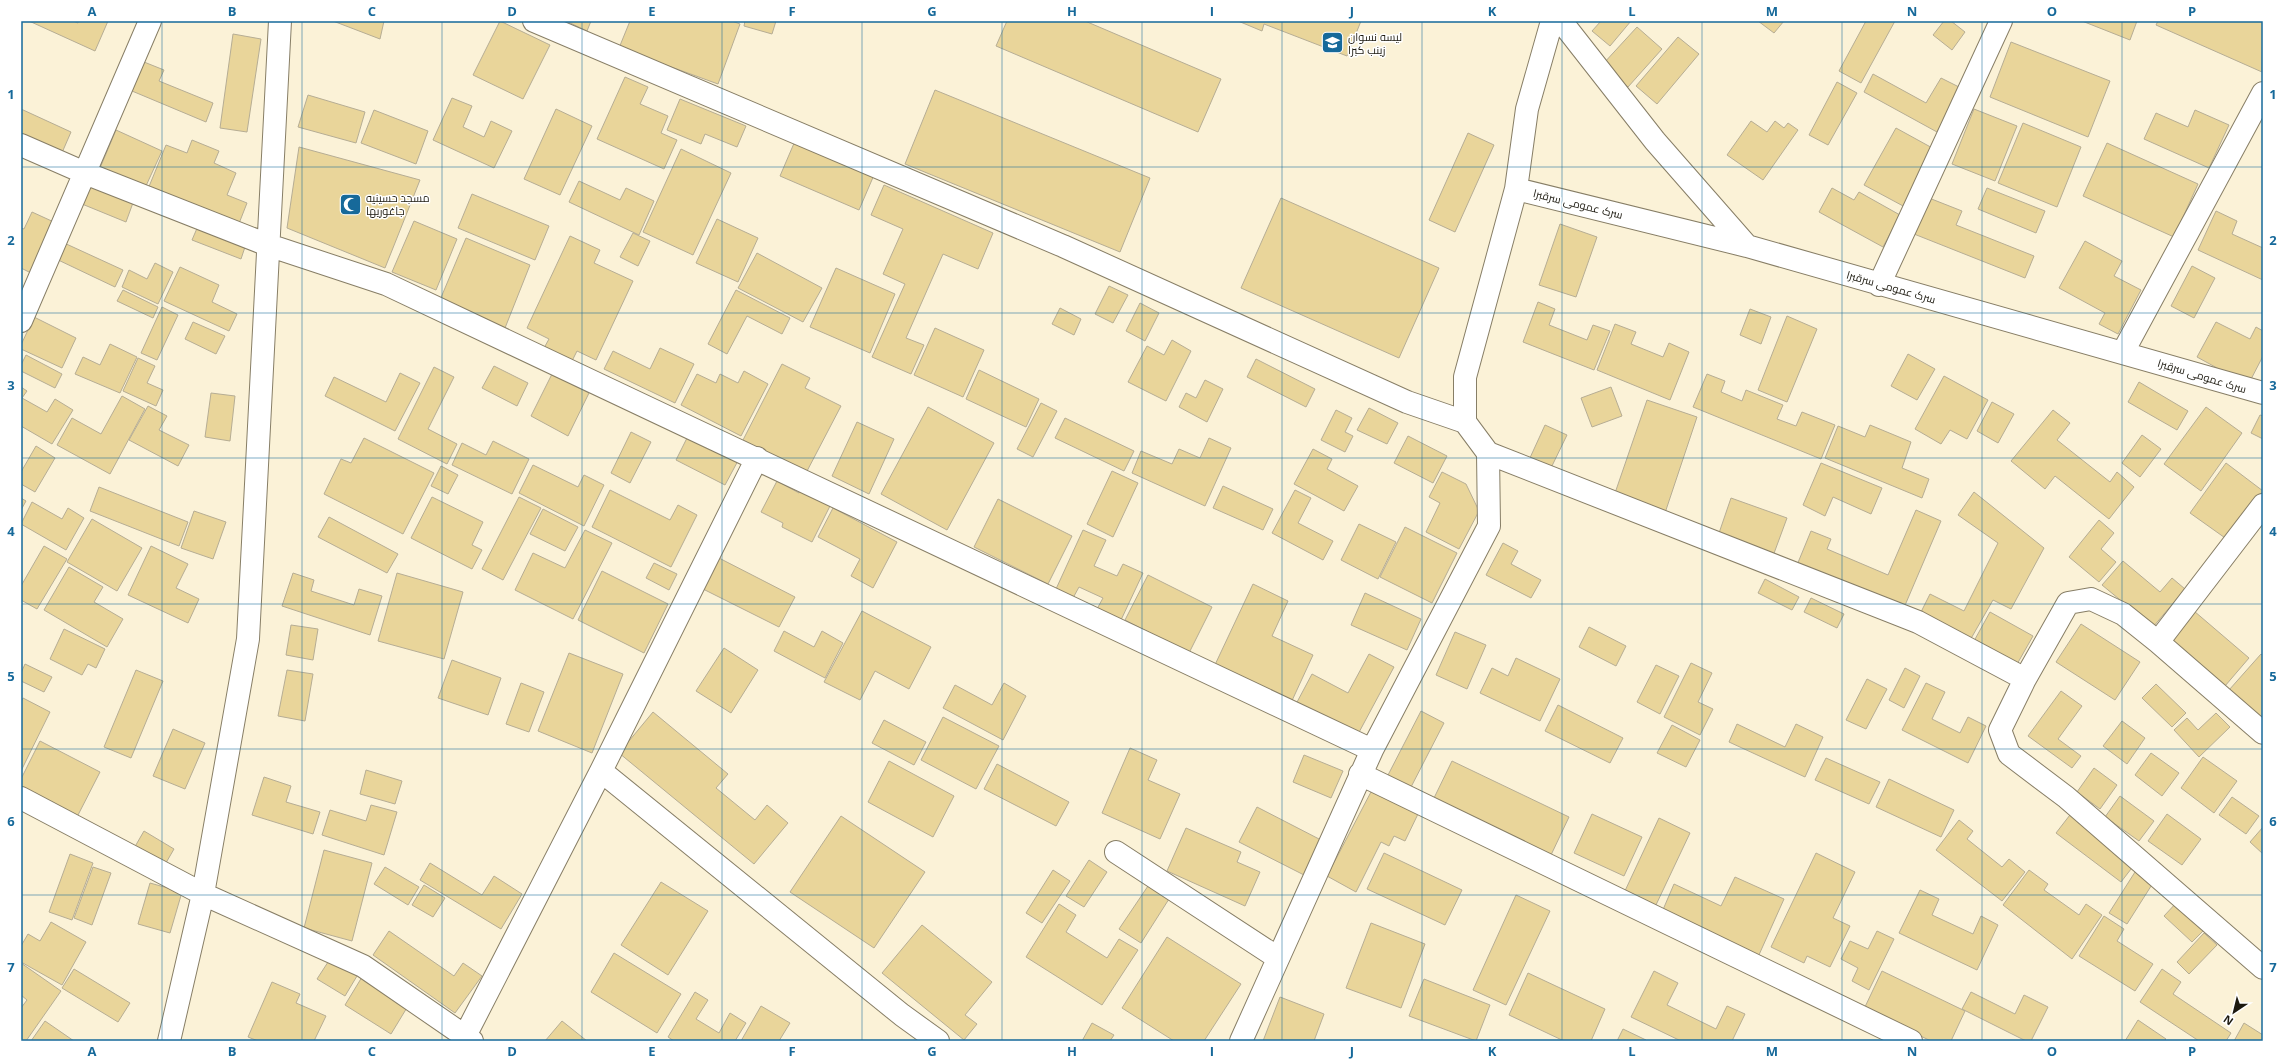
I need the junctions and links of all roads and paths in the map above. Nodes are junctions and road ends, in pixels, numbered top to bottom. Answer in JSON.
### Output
{"nodes":[{"id":1,"x":150,"y":21,"type":"edge"},
{"id":2,"x":280,"y":21,"type":"edge"},
{"id":3,"x":534,"y":21,"type":"edge"},
{"id":4,"x":1552,"y":21,"type":"edge"},
{"id":5,"x":1561,"y":21,"type":"edge"},
{"id":6,"x":2001,"y":21,"type":"edge"},
{"id":7,"x":2263,"y":93,"type":"edge"},
{"id":8,"x":21,"y":145,"type":"edge"},
{"id":9,"x":85,"y":174,"type":"junction"},
{"id":10,"x":1516,"y":189,"type":"junction"},
{"id":11,"x":268,"y":246,"type":"junction"},
{"id":12,"x":1746,"y":246,"type":"junction"},
{"id":13,"x":1879,"y":285,"type":"junction"},
{"id":14,"x":21,"y":321,"type":"edge"},
{"id":15,"x":2123,"y":352,"type":"junction"},
{"id":16,"x":2263,"y":393,"type":"edge"},
{"id":17,"x":1465,"y":422,"type":"junction"},
{"id":18,"x":1488,"y":453,"type":"junction"},
{"id":19,"x":757,"y":458,"type":"junction"},
{"id":20,"x":2263,"y":505,"type":"edge"},
{"id":21,"x":2158,"y":642,"type":"junction"},
{"id":22,"x":2025,"y":679,"type":"junction"},
{"id":23,"x":2263,"y":733,"type":"edge"},
{"id":24,"x":1372,"y":750,"type":"junction"},
{"id":25,"x":601,"y":771,"type":"junction"},
{"id":26,"x":1360,"y":774,"type":"junction"},
{"id":27,"x":21,"y":798,"type":"edge"},
{"id":28,"x":1116,"y":852,"type":"dead end"},
{"id":29,"x":203,"y":894,"type":"junction"},
{"id":30,"x":1278,"y":958,"type":"junction"},
{"id":31,"x":2263,"y":968,"type":"edge"},
{"id":32,"x":468,"y":1038,"type":"edge"},
{"id":33,"x":169,"y":1041,"type":"edge"},
{"id":34,"x":938,"y":1041,"type":"edge"},
{"id":35,"x":1242,"y":1041,"type":"edge"},
{"id":36,"x":1911,"y":1041,"type":"edge"}],
"edges":[{"from":1,"to":9,"type":"street"},
{"from":2,"to":11,"type":"street"},
{"from":3,"to":17,"type":"street"},
{"from":4,"to":10,"type":"street"},
{"from":5,"to":12,"type":"street"},
{"from":6,"to":13,"type":"street"},
{"from":7,"to":15,"type":"street"},
{"from":8,"to":9,"type":"street"},
{"from":9,"to":11,"type":"street"},
{"from":9,"to":14,"type":"street"},
{"from":10,"to":12,"type":"street","name":"سرک عمومی سرقبرا"},
{"from":10,"to":17,"type":"street"},
{"from":11,"to":19,"type":"street"},
{"from":11,"to":29,"type":"street"},
{"from":12,"to":13,"type":"street","name":"سرک عمومی سرقبرا"},
{"from":13,"to":15,"type":"street","name":"سرک عمومی سرقبرا"},
{"from":15,"to":16,"type":"street","name":"سرک عمومی سرقبرا"},
{"from":17,"to":18,"type":"street"},
{"from":18,"to":22,"type":"street"},
{"from":18,"to":24,"type":"street"},
{"from":19,"to":24,"type":"street"},
{"from":19,"to":25,"type":"street"},
{"from":20,"to":21,"type":"street"},
{"from":21,"to":22,"type":"street"},
{"from":21,"to":23,"type":"street"},
{"from":22,"to":31,"type":"street"},
{"from":24,"to":26,"type":"street"},
{"from":25,"to":32,"type":"street"},
{"from":25,"to":34,"type":"street"},
{"from":26,"to":30,"type":"street"},
{"from":26,"to":36,"type":"street"},
{"from":27,"to":29,"type":"street"},
{"from":28,"to":30,"type":"street"},
{"from":29,"to":32,"type":"street"},
{"from":29,"to":33,"type":"street"},
{"from":30,"to":35,"type":"street"}]}
